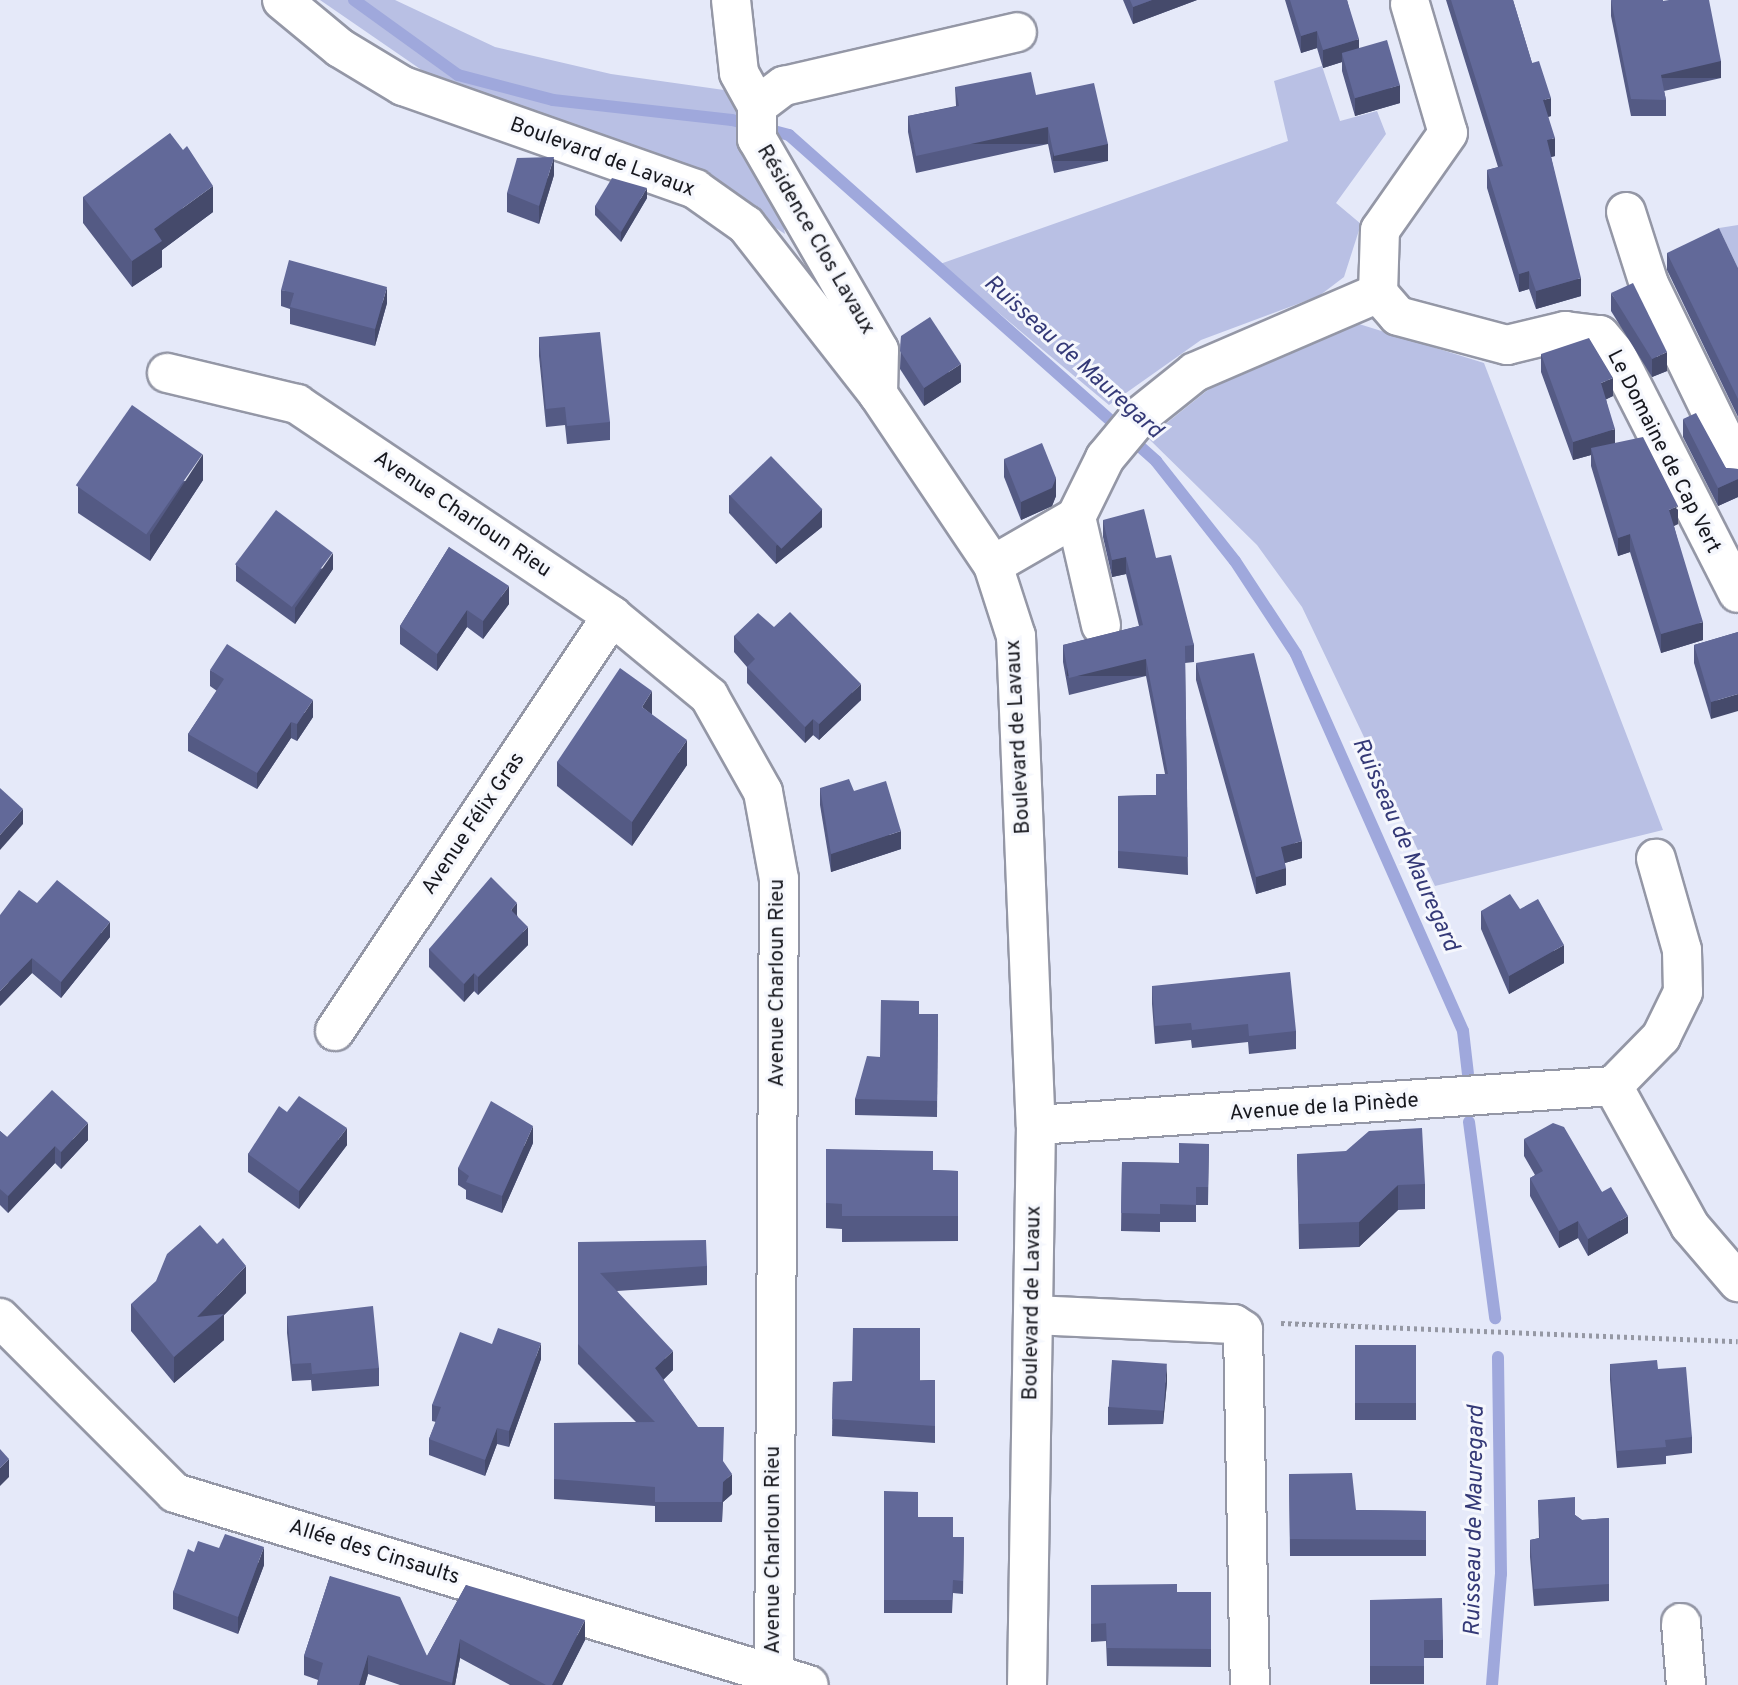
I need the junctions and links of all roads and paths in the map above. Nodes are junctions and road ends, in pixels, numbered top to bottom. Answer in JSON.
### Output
{"nodes":[{"id":1,"x":282,"y":0,"type":"edge"},
{"id":2,"x":731,"y":0,"type":"edge"},
{"id":3,"x":1410,"y":4,"type":"dead end"},
{"id":4,"x":1017,"y":32,"type":"dead end"},
{"id":5,"x":756,"y":121,"type":"junction"},
{"id":6,"x":1626,"y":212,"type":"dead end"},
{"id":7,"x":1378,"y":293,"type":"junction"},
{"id":8,"x":167,"y":373,"type":"dead end"},
{"id":9,"x":878,"y":394,"type":"junction"},
{"id":10,"x":1738,"y":467,"type":"edge"},
{"id":11,"x":1076,"y":517,"type":"junction"},
{"id":12,"x":993,"y":565,"type":"junction"},
{"id":13,"x":1738,"y":593,"type":"edge"},
{"id":14,"x":612,"y":616,"type":"junction"},
{"id":15,"x":1101,"y":625,"type":"dead end"},
{"id":16,"x":1656,"y":859,"type":"dead end"},
{"id":17,"x":335,"y":1031,"type":"dead end"},
{"id":18,"x":1612,"y":1086,"type":"junction"},
{"id":19,"x":1036,"y":1125,"type":"junction"},
{"id":20,"x":1738,"y":1282,"type":"edge"},
{"id":21,"x":1033,"y":1315,"type":"junction"},
{"id":22,"x":0,"y":1318,"type":"edge"},
{"id":23,"x":1243,"y":1330,"type":"junction"},
{"id":24,"x":1738,"y":1341,"type":"edge"},
{"id":25,"x":1681,"y":1623,"type":"dead end"},
{"id":26,"x":774,"y":1673,"type":"junction"},
{"id":27,"x":809,"y":1685,"type":"edge"},
{"id":28,"x":1027,"y":1685,"type":"edge"},
{"id":29,"x":1250,"y":1685,"type":"edge"},
{"id":30,"x":1686,"y":1685,"type":"edge"}],
"edges":[{"from":1,"to":9,"type":"street","name":"Boulevard de Lavaux"},
{"from":2,"to":5,"type":"street","name":"Résidence Clos Lavaux"},
{"from":3,"to":7,"type":"street"},
{"from":4,"to":5,"type":"street"},
{"from":5,"to":9,"type":"street","name":"Résidence Clos Lavaux"},
{"from":6,"to":10,"type":"street"},
{"from":7,"to":11,"type":"street"},
{"from":7,"to":13,"type":"street","name":"Le Domaine de Cap Vert"},
{"from":8,"to":14,"type":"street","name":"Avenue Charloun Rieu"},
{"from":9,"to":12,"type":"street","name":"Boulevard de Lavaux"},
{"from":11,"to":12,"type":"street"},
{"from":11,"to":15,"type":"street"},
{"from":12,"to":19,"type":"street","name":"Boulevard de Lavaux"},
{"from":14,"to":17,"type":"street","name":"Avenue Félix Gras"},
{"from":14,"to":26,"type":"street","name":"Avenue Charloun Rieu"},
{"from":16,"to":18,"type":"street"},
{"from":18,"to":19,"type":"street","name":"Avenue de la Pinède"},
{"from":18,"to":20,"type":"street"},
{"from":19,"to":21,"type":"street","name":"Boulevard de Lavaux"},
{"from":21,"to":23,"type":"street"},
{"from":21,"to":28,"type":"street","name":"Boulevard de Lavaux"},
{"from":22,"to":26,"type":"street","name":"Allée des Cinsaults"},
{"from":23,"to":24,"type":"path"},
{"from":23,"to":29,"type":"street"},
{"from":25,"to":30,"type":"street"},
{"from":26,"to":27,"type":"street","name":"Allée des Cinsaults"}]}
